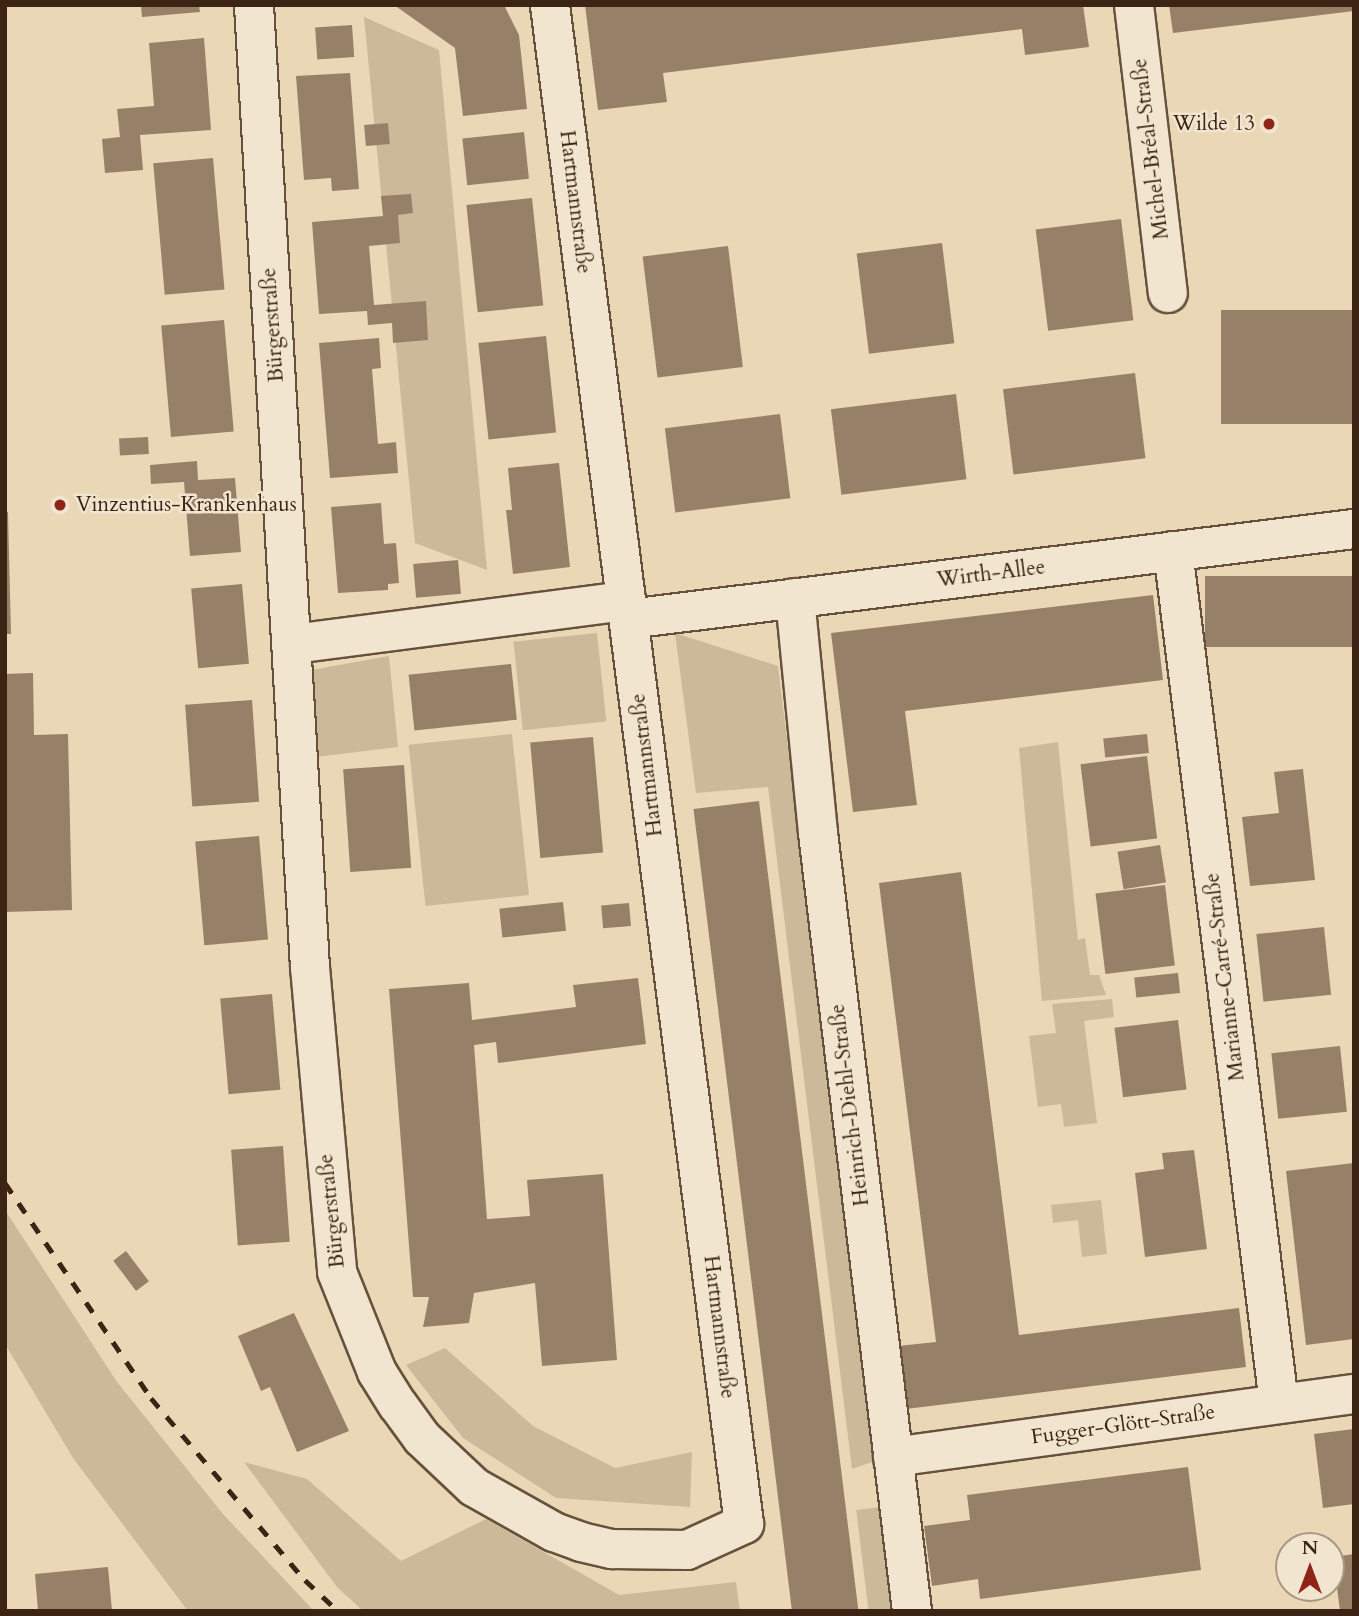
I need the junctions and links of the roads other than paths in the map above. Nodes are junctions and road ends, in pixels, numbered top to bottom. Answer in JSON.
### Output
{"nodes":[{"id":1,"x":254,"y":5,"type":"edge"},
{"id":2,"x":550,"y":5,"type":"edge"},
{"id":3,"x":1133,"y":5,"type":"edge"},
{"id":4,"x":1168,"y":293,"type":"dead end"},
{"id":5,"x":1354,"y":529,"type":"edge"},
{"id":6,"x":1173,"y":551,"type":"junction"},
{"id":7,"x":795,"y":598,"type":"junction"},
{"id":8,"x":627,"y":610,"type":"junction"},
{"id":9,"x":294,"y":644,"type":"junction"},
{"id":10,"x":1354,"y":1394,"type":"edge"},
{"id":11,"x":1279,"y":1403,"type":"junction"},
{"id":12,"x":893,"y":1457,"type":"junction"},
{"id":13,"x":744,"y":1524,"type":"joint"},
{"id":14,"x":912,"y":1611,"type":"edge"}],
"edges":[{"from":1,"to":9,"type":"street","name":"Bürgerstraße"},
{"from":2,"to":8,"type":"street","name":"Hartmannstraße"},
{"from":3,"to":4,"type":"street","name":"Michel-Bréal-Straße"},
{"from":5,"to":6,"type":"street","name":"Wirth-Allee"},
{"from":6,"to":7,"type":"street","name":"Wirth-Allee"},
{"from":6,"to":11,"type":"street","name":"Marianne-Carré-Straße"},
{"from":7,"to":8,"type":"street","name":"Wirth-Allee"},
{"from":7,"to":12,"type":"street","name":"Heinrich-Diehl-Straße"},
{"from":8,"to":9,"type":"street"},
{"from":8,"to":13,"type":"street","name":"Hartmannstraße"},
{"from":9,"to":13,"type":"street","name":"Bürgerstraße"},
{"from":10,"to":11,"type":"street","name":"Fugger-Glött-Straße"},
{"from":11,"to":12,"type":"street","name":"Fugger-Glött-Straße"},
{"from":12,"to":14,"type":"street","name":"Heinrich-Diehl-Straße"}]}
